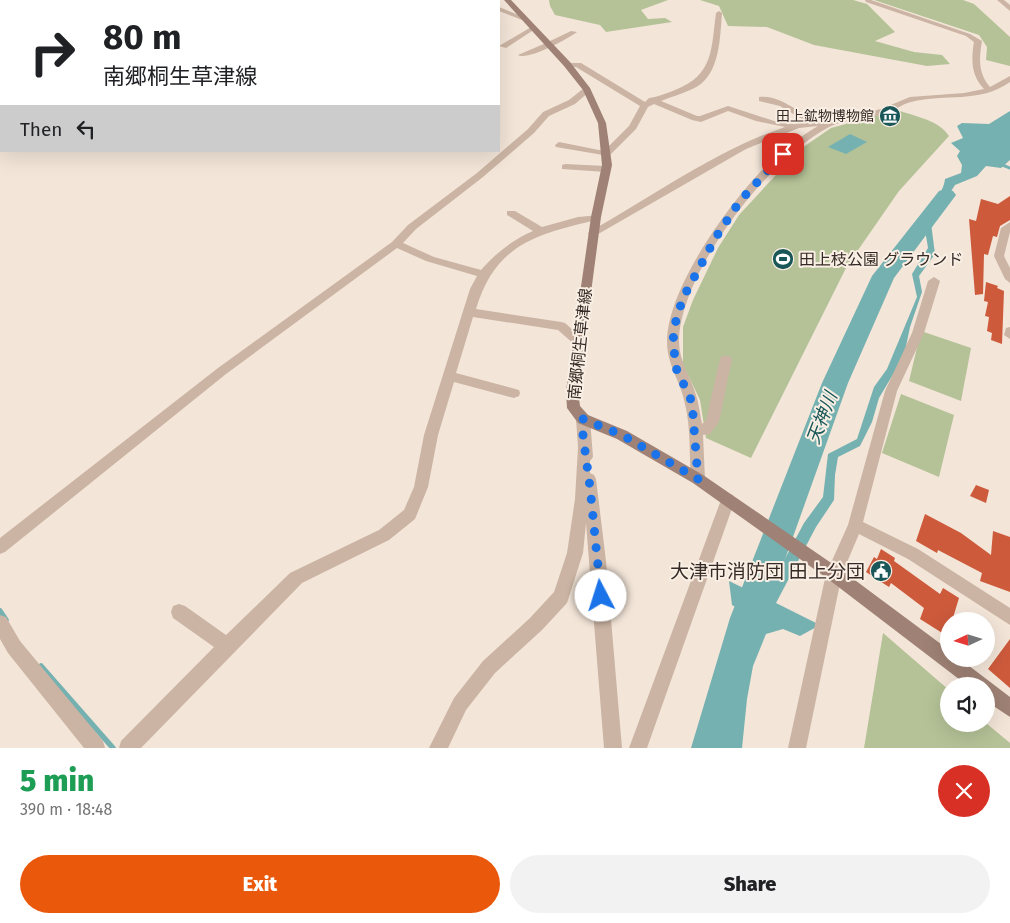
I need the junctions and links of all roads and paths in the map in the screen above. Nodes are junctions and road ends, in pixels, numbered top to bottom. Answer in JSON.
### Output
{"nodes":[{"id":1,"x":507,"y":0,"type":"edge"},
{"id":2,"x":1000,"y":0,"type":"edge"},
{"id":3,"x":868,"y":1,"type":"edge"},
{"id":4,"x":500,"y":9,"type":"edge"},
{"id":5,"x":1010,"y":9,"type":"edge"},
{"id":6,"x":719,"y":13,"type":"dead end"},
{"id":7,"x":524,"y":18,"type":"junction"},
{"id":8,"x":533,"y":28,"type":"junction"},
{"id":9,"x":573,"y":32,"type":"dead end"},
{"id":10,"x":550,"y":45,"type":"junction"},
{"id":11,"x":503,"y":46,"type":"dead end"},
{"id":12,"x":522,"y":55,"type":"dead end"},
{"id":13,"x":568,"y":65,"type":"junction"},
{"id":14,"x":1010,"y":78,"type":"edge"},
{"id":15,"x":587,"y":90,"type":"junction"},
{"id":16,"x":989,"y":90,"type":"junction"},
{"id":17,"x":762,"y":99,"type":"dead end"},
{"id":18,"x":648,"y":103,"type":"junction"},
{"id":19,"x":815,"y":123,"type":"junction"},
{"id":20,"x":828,"y":124,"type":"junction"},
{"id":21,"x":798,"y":126,"type":"junction"},
{"id":22,"x":559,"y":145,"type":"dead end"},
{"id":23,"x":606,"y":154,"type":"junction"},
{"id":24,"x":565,"y":167,"type":"dead end"},
{"id":25,"x":606,"y":169,"type":"junction"},
{"id":26,"x":511,"y":213,"type":"dead end"},
{"id":27,"x":596,"y":217,"type":"junction"},
{"id":28,"x":1010,"y":225,"type":"edge"},
{"id":29,"x":541,"y":231,"type":"junction"},
{"id":30,"x":593,"y":234,"type":"junction"},
{"id":31,"x":396,"y":244,"type":"junction"},
{"id":32,"x":1005,"y":255,"type":"edge"},
{"id":33,"x":482,"y":274,"type":"junction"},
{"id":34,"x":1010,"y":279,"type":"edge"},
{"id":35,"x":934,"y":281,"type":"dead end"},
{"id":36,"x":469,"y":312,"type":"junction"},
{"id":37,"x":1010,"y":331,"type":"edge"},
{"id":38,"x":1010,"y":335,"type":"edge"},
{"id":39,"x":579,"y":342,"type":"junction"},
{"id":40,"x":726,"y":359,"type":"dead end"},
{"id":41,"x":449,"y":376,"type":"junction"},
{"id":42,"x":514,"y":393,"type":"dead end"},
{"id":43,"x":583,"y":419,"type":"junction"},
{"id":44,"x":694,"y":428,"type":"junction"},
{"id":45,"x":584,"y":448,"type":"junction"},
{"id":46,"x":698,"y":479,"type":"junction"},
{"id":47,"x":732,"y":502,"type":"junction"},
{"id":48,"x":855,"y":525,"type":"junction"},
{"id":49,"x":0,"y":547,"type":"edge"},
{"id":50,"x":834,"y":574,"type":"junction"},
{"id":51,"x":179,"y":612,"type":"dead end"},
{"id":52,"x":1010,"y":617,"type":"edge"},
{"id":53,"x":0,"y":623,"type":"edge"},
{"id":54,"x":227,"y":646,"type":"junction"},
{"id":55,"x":970,"y":677,"type":"edge"},
{"id":56,"x":995,"y":697,"type":"edge"},
{"id":57,"x":1010,"y":708,"type":"edge"},
{"id":58,"x":96,"y":748,"type":"edge"},
{"id":59,"x":128,"y":748,"type":"edge"},
{"id":60,"x":438,"y":748,"type":"edge"},
{"id":61,"x":614,"y":748,"type":"edge"},
{"id":62,"x":638,"y":748,"type":"edge"},
{"id":63,"x":797,"y":748,"type":"edge"}],
"edges":[{"from":1,"to":7,"type":"main road","name":"南郷桐生草津線"},
{"from":2,"to":5,"type":"street"},
{"from":3,"to":16,"type":"street"},
{"from":4,"to":7,"type":"street"},
{"from":6,"to":18,"type":"street"},
{"from":7,"to":8,"type":"main road","name":"南郷桐生草津線"},
{"from":8,"to":10,"type":"main road","name":"南郷桐生草津線"},
{"from":8,"to":11,"type":"street"},
{"from":9,"to":10,"type":"street"},
{"from":10,"to":12,"type":"street"},
{"from":10,"to":13,"type":"main road","name":"南郷桐生草津線"},
{"from":13,"to":15,"type":"main road","name":"南郷桐生草津線"},
{"from":13,"to":18,"type":"street"},
{"from":14,"to":16,"type":"street"},
{"from":15,"to":23,"type":"main road","name":"南郷桐生草津線"},
{"from":15,"to":31,"type":"street"},
{"from":16,"to":20,"type":"street"},
{"from":17,"to":19,"type":"street"},
{"from":18,"to":21,"type":"street"},
{"from":18,"to":23,"type":"street"},
{"from":19,"to":20,"type":"street"},
{"from":19,"to":21,"type":"street"},
{"from":20,"to":44,"type":"street"},
{"from":21,"to":30,"type":"street"},
{"from":22,"to":23,"type":"street"},
{"from":23,"to":25,"type":"main road","name":"南郷桐生草津線"},
{"from":24,"to":25,"type":"street"},
{"from":25,"to":27,"type":"main road","name":"南郷桐生草津線"},
{"from":26,"to":29,"type":"street"},
{"from":27,"to":29,"type":"street"},
{"from":27,"to":30,"type":"main road","name":"南郷桐生草津線"},
{"from":28,"to":32,"type":"street"},
{"from":29,"to":33,"type":"street"},
{"from":30,"to":39,"type":"main road","name":"南郷桐生草津線"},
{"from":31,"to":33,"type":"street"},
{"from":31,"to":49,"type":"street"},
{"from":32,"to":34,"type":"street"},
{"from":33,"to":36,"type":"street"},
{"from":35,"to":48,"type":"street"},
{"from":36,"to":39,"type":"street"},
{"from":36,"to":41,"type":"street"},
{"from":37,"to":38,"type":"street"},
{"from":39,"to":43,"type":"main road","name":"南郷桐生草津線"},
{"from":40,"to":44,"type":"street"},
{"from":41,"to":42,"type":"street"},
{"from":41,"to":54,"type":"street"},
{"from":43,"to":45,"type":"street"},
{"from":43,"to":46,"type":"main road","name":"南郷桐生草津線"},
{"from":44,"to":46,"type":"street"},
{"from":45,"to":60,"type":"street"},
{"from":45,"to":61,"type":"street"},
{"from":46,"to":47,"type":"main road","name":"南郷桐生草津線"},
{"from":47,"to":50,"type":"main road","name":"南郷桐生草津線"},
{"from":47,"to":62,"type":"street"},
{"from":48,"to":50,"type":"street"},
{"from":48,"to":52,"type":"street"},
{"from":50,"to":55,"type":"main road","name":"南郷桐生草津線"},
{"from":50,"to":63,"type":"street"},
{"from":51,"to":54,"type":"street"},
{"from":53,"to":58,"type":"street"},
{"from":54,"to":59,"type":"street"},
{"from":56,"to":57,"type":"main road"}]}
